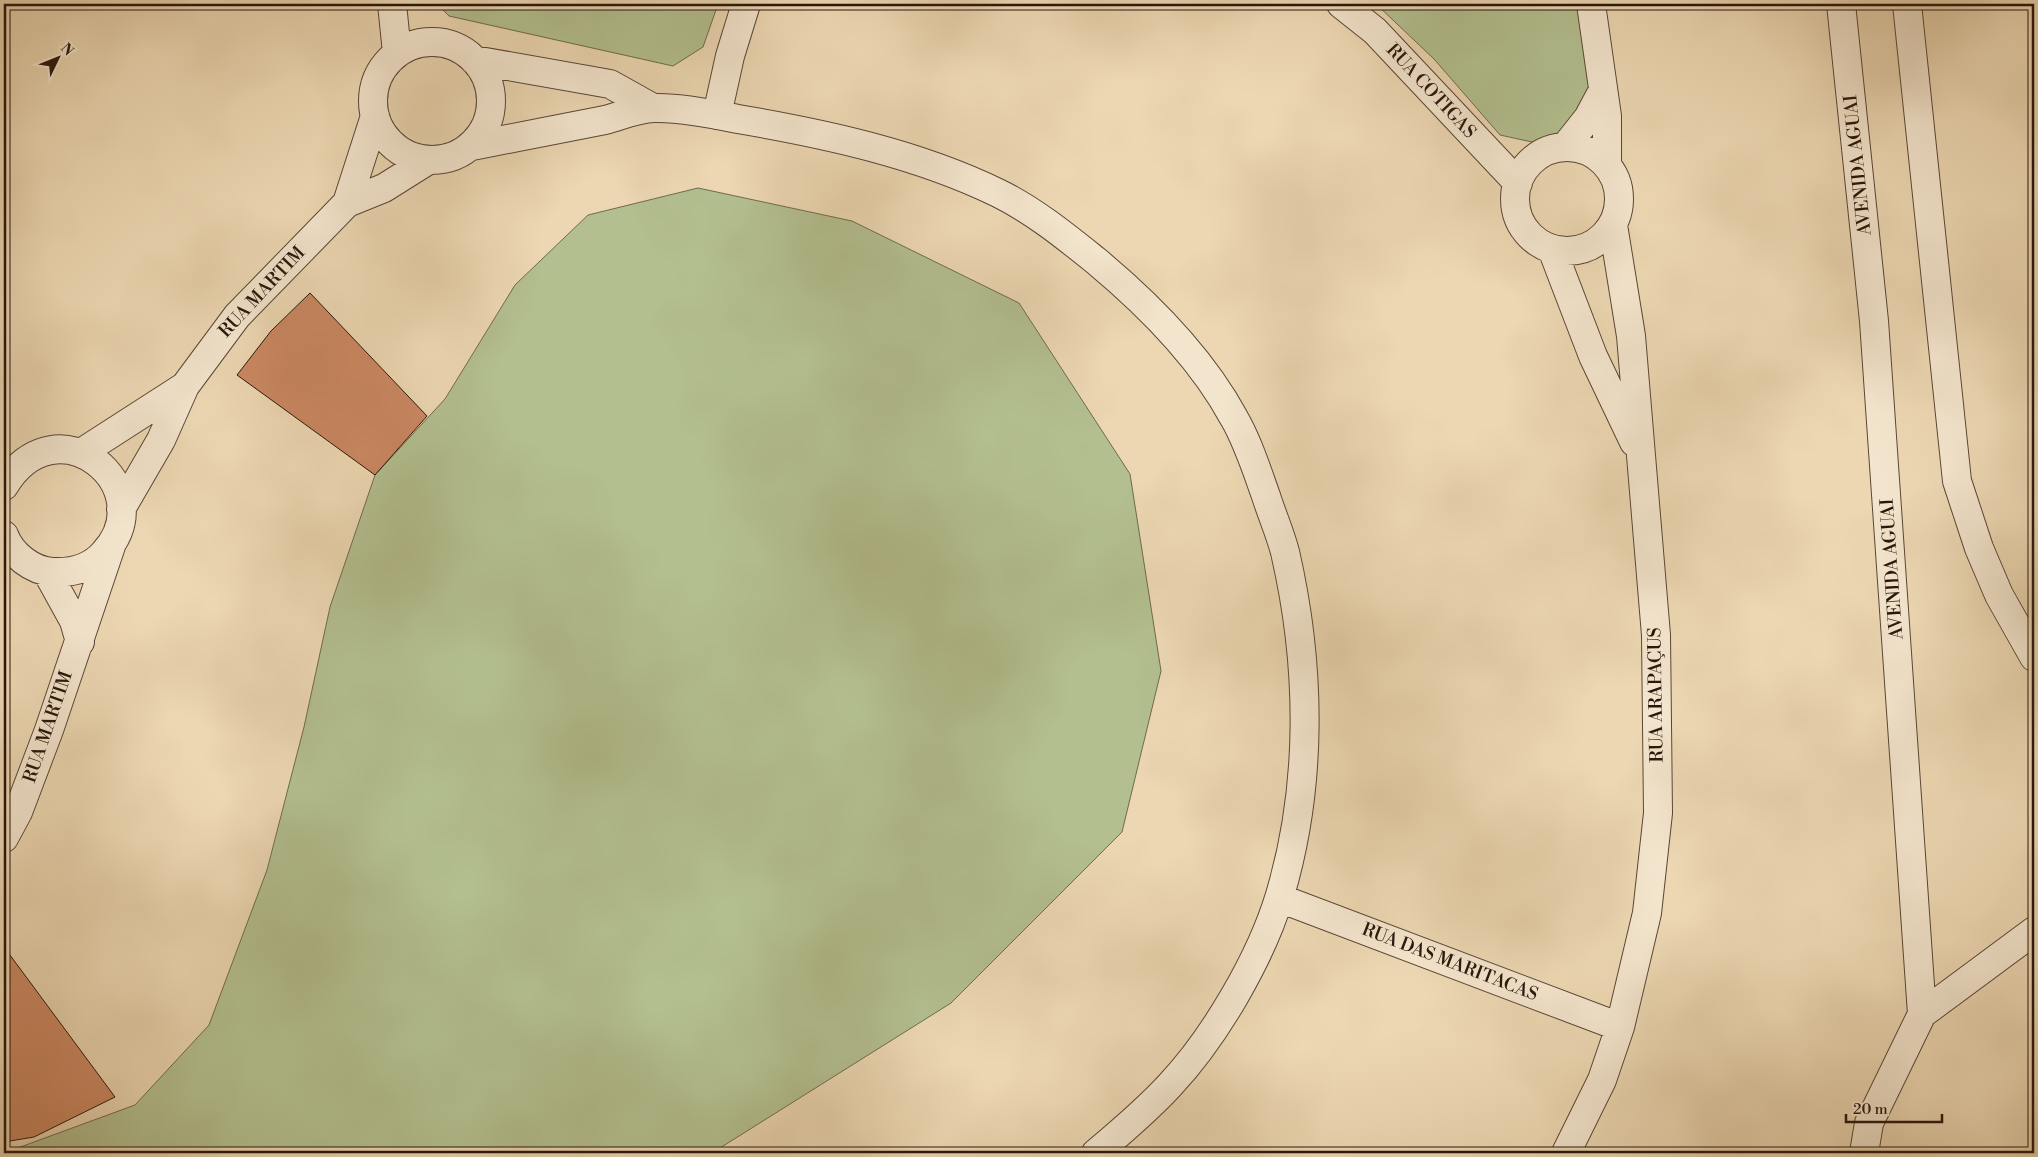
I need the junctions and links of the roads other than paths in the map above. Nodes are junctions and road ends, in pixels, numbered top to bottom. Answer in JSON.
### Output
{"nodes":[{"id":1,"x":392,"y":4,"type":"edge"},
{"id":2,"x":746,"y":4,"type":"edge"},
{"id":3,"x":1341,"y":4,"type":"edge"},
{"id":4,"x":1591,"y":4,"type":"edge"},
{"id":5,"x":1841,"y":4,"type":"edge"},
{"id":6,"x":1907,"y":4,"type":"edge"},
{"id":7,"x":397,"y":53,"type":"junction"},
{"id":8,"x":474,"y":60,"type":"junction"},
{"id":9,"x":1603,"y":90,"type":"junction"},
{"id":10,"x":653,"y":108,"type":"junction"},
{"id":11,"x":717,"y":115,"type":"junction"},
{"id":12,"x":375,"y":116,"type":"junction"},
{"id":13,"x":472,"y":146,"type":"junction"},
{"id":14,"x":1565,"y":147,"type":"junction"},
{"id":15,"x":427,"y":161,"type":"junction"},
{"id":16,"x":1606,"y":165,"type":"junction"},
{"id":17,"x":1518,"y":183,"type":"junction"},
{"id":18,"x":346,"y":203,"type":"junction"},
{"id":19,"x":1613,"y":225,"type":"junction"},
{"id":20,"x":1552,"y":249,"type":"junction"},
{"id":21,"x":185,"y":386,"type":"junction"},
{"id":22,"x":81,"y":453,"type":"junction"},
{"id":23,"x":1641,"y":457,"type":"junction"},
{"id":24,"x":7,"y":474,"type":"edge"},
{"id":25,"x":121,"y":509,"type":"junction"},
{"id":26,"x":4,"y":539,"type":"edge"},
{"id":27,"x":111,"y":546,"type":"junction"},
{"id":28,"x":46,"y":572,"type":"junction"},
{"id":29,"x":80,"y":642,"type":"junction"},
{"id":30,"x":2034,"y":657,"type":"edge"},
{"id":31,"x":4,"y":838,"type":"edge"},
{"id":32,"x":1279,"y":898,"type":"junction"},
{"id":33,"x":2034,"y":931,"type":"edge"},
{"id":34,"x":1922,"y":1014,"type":"junction"},
{"id":35,"x":1620,"y":1027,"type":"junction"},
{"id":36,"x":1869,"y":1123,"type":"junction"},
{"id":37,"x":1096,"y":1153,"type":"edge"},
{"id":38,"x":1566,"y":1153,"type":"edge"},
{"id":39,"x":1856,"y":1153,"type":"edge"},
{"id":40,"x":1864,"y":1153,"type":"edge"}],
"edges":[{"from":1,"to":7,"type":"street"},
{"from":2,"to":11,"type":"street"},
{"from":3,"to":17,"type":"street","name":"RUA COTIGAS"},
{"from":4,"to":9,"type":"street"},
{"from":5,"to":34,"type":"street","name":"AVENIDA AGUAI"},
{"from":6,"to":30,"type":"street"},
{"from":7,"to":8,"type":"street"},
{"from":7,"to":12,"type":"street"},
{"from":8,"to":10,"type":"street"},
{"from":8,"to":13,"type":"street"},
{"from":9,"to":14,"type":"street"},
{"from":9,"to":16,"type":"street"},
{"from":10,"to":11,"type":"street"},
{"from":10,"to":13,"type":"street"},
{"from":11,"to":32,"type":"street"},
{"from":12,"to":15,"type":"street"},
{"from":12,"to":18,"type":"street","name":"RUA MARTIM"},
{"from":13,"to":15,"type":"street"},
{"from":14,"to":16,"type":"street"},
{"from":14,"to":17,"type":"street"},
{"from":15,"to":18,"type":"street","name":"RUA MARTIM"},
{"from":16,"to":19,"type":"street"},
{"from":17,"to":20,"type":"street"},
{"from":18,"to":21,"type":"street","name":"RUA MARTIM"},
{"from":19,"to":20,"type":"street"},
{"from":19,"to":23,"type":"street","name":"RUA ARAPAÇUS"},
{"from":20,"to":23,"type":"street"},
{"from":21,"to":22,"type":"street","name":"RUA MARTIM"},
{"from":21,"to":25,"type":"street","name":"RUA MARTIM"},
{"from":22,"to":24,"type":"street"},
{"from":22,"to":25,"type":"street"},
{"from":23,"to":35,"type":"street","name":"RUA ARAPAÇUS"},
{"from":25,"to":27,"type":"street","name":"RUA MARTIM"},
{"from":26,"to":28,"type":"street"},
{"from":27,"to":28,"type":"street"},
{"from":27,"to":29,"type":"street","name":"RUA MARTIM"},
{"from":28,"to":29,"type":"street"},
{"from":29,"to":31,"type":"street","name":"RUA MARTIM"},
{"from":32,"to":35,"type":"street","name":"RUA DAS MARITACAS"},
{"from":32,"to":37,"type":"street"},
{"from":33,"to":34,"type":"street"},
{"from":34,"to":36,"type":"street","name":"AVENIDA AGUAI"},
{"from":35,"to":38,"type":"street","name":"RUA ARAPAÇUS"},
{"from":36,"to":39,"type":"street","name":"AVENIDA AGUAI"},
{"from":36,"to":40,"type":"street","name":"AVENIDA AGUAI"}]}
